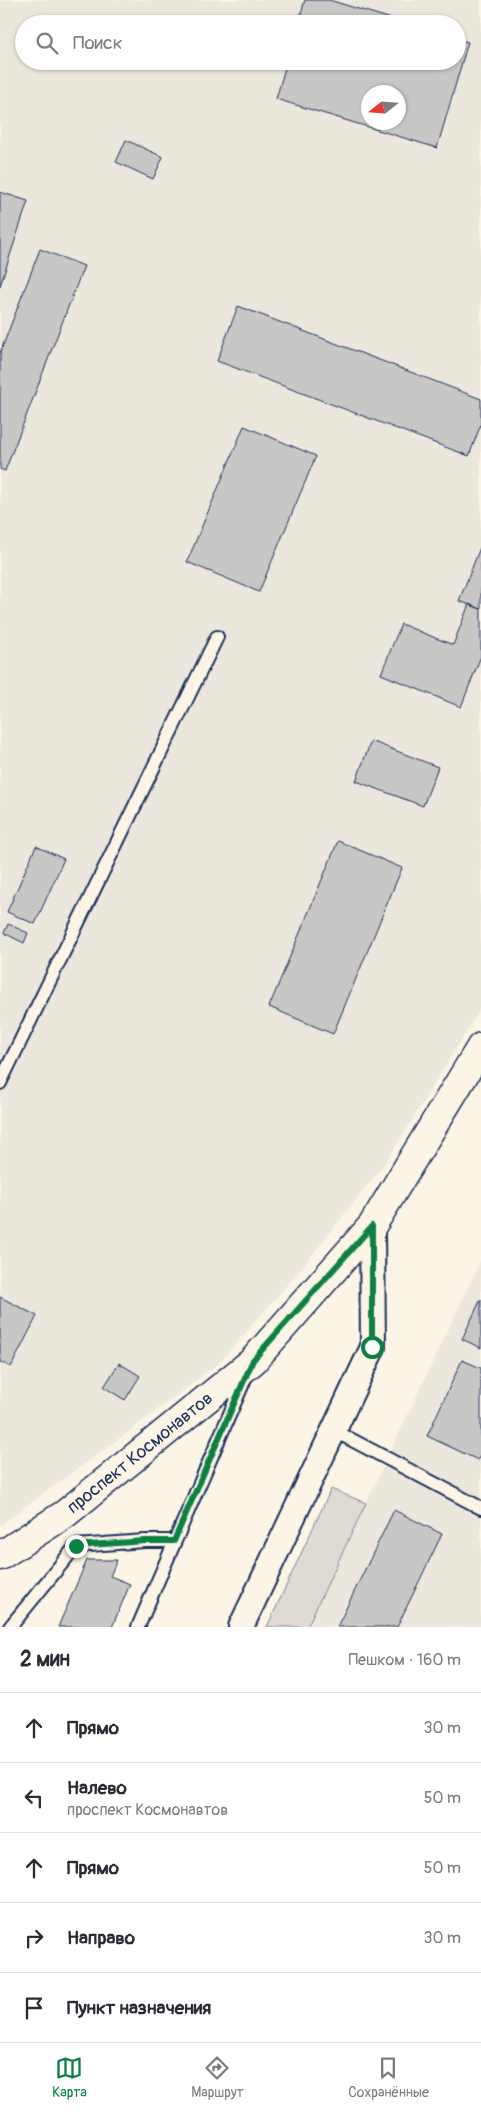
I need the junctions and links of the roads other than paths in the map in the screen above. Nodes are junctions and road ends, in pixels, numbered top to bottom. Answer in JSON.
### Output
{"nodes":[{"id":1,"x":217,"y":637,"type":"dead end"},
{"id":2,"x":481,"y":1047,"type":"edge"},
{"id":3,"x":0,"y":1083,"type":"edge"},
{"id":4,"x":372,"y":1226,"type":"junction"},
{"id":5,"x":253,"y":1360,"type":"junction"},
{"id":6,"x":334,"y":1430,"type":"junction"},
{"id":7,"x":481,"y":1508,"type":"edge"},
{"id":8,"x":174,"y":1541,"type":"junction"},
{"id":9,"x":0,"y":1556,"type":"edge"},
{"id":10,"x":10,"y":1627,"type":"edge"},
{"id":11,"x":138,"y":1627,"type":"edge"},
{"id":12,"x":241,"y":1627,"type":"edge"}],
"edges":[{"from":1,"to":3,"type":"lane"},
{"from":2,"to":4,"type":"street","name":"проспект Космонавтов"},
{"from":4,"to":5,"type":"street","name":"проспект Космонавтов"},
{"from":4,"to":6,"type":"street"},
{"from":5,"to":8,"type":"lane"},
{"from":5,"to":9,"type":"street","name":"проспект Космонавтов"},
{"from":6,"to":7,"type":"lane"},
{"from":6,"to":12,"type":"street"},
{"from":8,"to":10,"type":"lane"},
{"from":8,"to":11,"type":"lane"}]}
